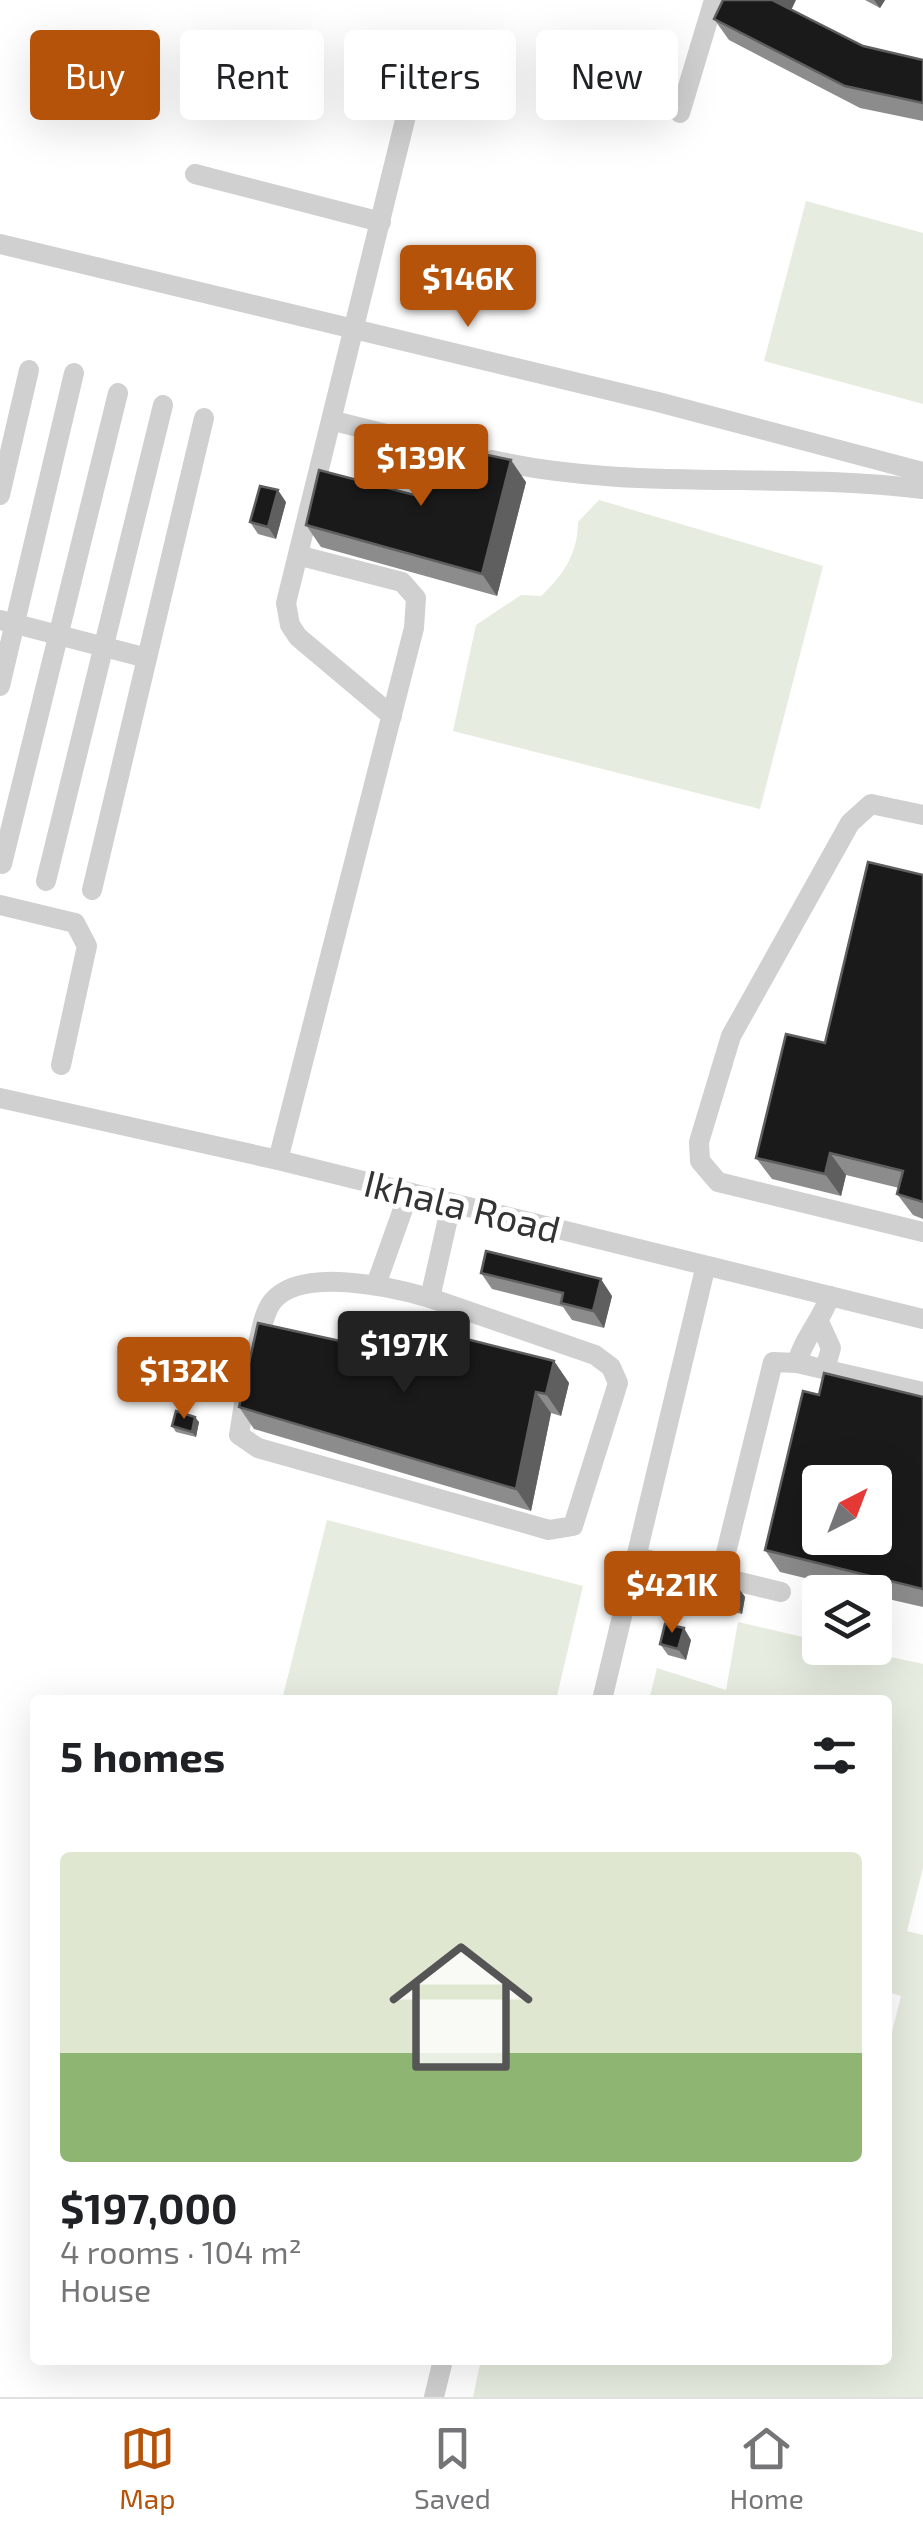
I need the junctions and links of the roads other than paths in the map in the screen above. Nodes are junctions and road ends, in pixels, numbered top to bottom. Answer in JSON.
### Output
{"nodes":[{"id":1,"x":714,"y":0,"type":"edge"},
{"id":2,"x":680,"y":113,"type":"dead end"},
{"id":3,"x":406,"y":120,"type":"edge"},
{"id":4,"x":195,"y":174,"type":"dead end"},
{"id":5,"x":382,"y":222,"type":"junction"},
{"id":6,"x":0,"y":244,"type":"edge"},
{"id":7,"x":356,"y":328,"type":"junction"},
{"id":8,"x":29,"y":370,"type":"dead end"},
{"id":9,"x":74,"y":373,"type":"dead end"},
{"id":10,"x":118,"y":393,"type":"dead end"},
{"id":11,"x":163,"y":405,"type":"dead end"},
{"id":12,"x":204,"y":418,"type":"dead end"},
{"id":13,"x":334,"y":421,"type":"junction"},
{"id":14,"x":923,"y":472,"type":"edge"},
{"id":15,"x":923,"y":489,"type":"edge"},
{"id":16,"x":0,"y":494,"type":"edge"},
{"id":17,"x":300,"y":556,"type":"junction"},
{"id":18,"x":8,"y":622,"type":"edge"},
{"id":19,"x":58,"y":634,"type":"junction"},
{"id":20,"x":105,"y":648,"type":"junction"},
{"id":21,"x":147,"y":658,"type":"junction"},
{"id":22,"x":0,"y":686,"type":"edge"},
{"id":23,"x":392,"y":716,"type":"junction"},
{"id":24,"x":923,"y":815,"type":"edge"},
{"id":25,"x":2,"y":864,"type":"edge"},
{"id":26,"x":46,"y":881,"type":"dead end"},
{"id":27,"x":92,"y":890,"type":"dead end"},
{"id":28,"x":0,"y":905,"type":"edge"},
{"id":29,"x":61,"y":1065,"type":"dead end"},
{"id":30,"x":0,"y":1098,"type":"edge"},
{"id":31,"x":278,"y":1160,"type":"junction"},
{"id":32,"x":408,"y":1194,"type":"junction"},
{"id":33,"x":452,"y":1205,"type":"junction"},
{"id":34,"x":923,"y":1232,"type":"edge"},
{"id":35,"x":705,"y":1268,"type":"junction"},
{"id":36,"x":376,"y":1282,"type":"junction"},
{"id":37,"x":830,"y":1296,"type":"junction"},
{"id":38,"x":430,"y":1298,"type":"junction"},
{"id":39,"x":923,"y":1319,"type":"edge"},
{"id":40,"x":820,"y":1324,"type":"junction"},
{"id":41,"x":797,"y":1363,"type":"junction"},
{"id":42,"x":825,"y":1369,"type":"junction"},
{"id":43,"x":923,"y":1392,"type":"edge"},
{"id":44,"x":637,"y":1557,"type":"junction"},
{"id":45,"x":720,"y":1577,"type":"junction"},
{"id":46,"x":781,"y":1592,"type":"dead end"},
{"id":47,"x":603,"y":1695,"type":"edge"},
{"id":48,"x":441,"y":2365,"type":"edge"},
{"id":49,"x":434,"y":2397,"type":"edge"}],
"edges":[{"from":1,"to":2,"type":"street"},
{"from":3,"to":5,"type":"street"},
{"from":4,"to":5,"type":"street"},
{"from":5,"to":7,"type":"street"},
{"from":6,"to":7,"type":"street"},
{"from":7,"to":13,"type":"street"},
{"from":7,"to":14,"type":"street"},
{"from":8,"to":16,"type":"street"},
{"from":9,"to":18,"type":"street"},
{"from":10,"to":19,"type":"street"},
{"from":11,"to":20,"type":"street"},
{"from":12,"to":21,"type":"street"},
{"from":13,"to":15,"type":"street"},
{"from":13,"to":17,"type":"street"},
{"from":17,"to":23,"type":"street"},
{"from":17,"to":23,"type":"street"},
{"from":18,"to":19,"type":"street"},
{"from":18,"to":22,"type":"street"},
{"from":19,"to":20,"type":"street"},
{"from":19,"to":25,"type":"street"},
{"from":20,"to":21,"type":"street"},
{"from":20,"to":26,"type":"street"},
{"from":21,"to":27,"type":"street"},
{"from":23,"to":31,"type":"street"},
{"from":24,"to":34,"type":"street"},
{"from":28,"to":29,"type":"street"},
{"from":30,"to":31,"type":"street","name":"Ikhala Road"},
{"from":31,"to":32,"type":"street","name":"Ikhala Road"},
{"from":32,"to":33,"type":"street","name":"Ikhala Road"},
{"from":32,"to":36,"type":"street"},
{"from":33,"to":35,"type":"street","name":"Ikhala Road"},
{"from":33,"to":38,"type":"street"},
{"from":35,"to":37,"type":"street","name":"Ikhala Road"},
{"from":35,"to":44,"type":"street"},
{"from":36,"to":38,"type":"street"},
{"from":36,"to":38,"type":"street"},
{"from":37,"to":39,"type":"street","name":"Ikhala Road"},
{"from":37,"to":40,"type":"street"},
{"from":40,"to":41,"type":"street"},
{"from":40,"to":42,"type":"street"},
{"from":41,"to":42,"type":"street"},
{"from":41,"to":45,"type":"street"},
{"from":42,"to":43,"type":"street"},
{"from":44,"to":45,"type":"street"},
{"from":44,"to":47,"type":"street"},
{"from":45,"to":46,"type":"street"},
{"from":48,"to":49,"type":"street"}]}
